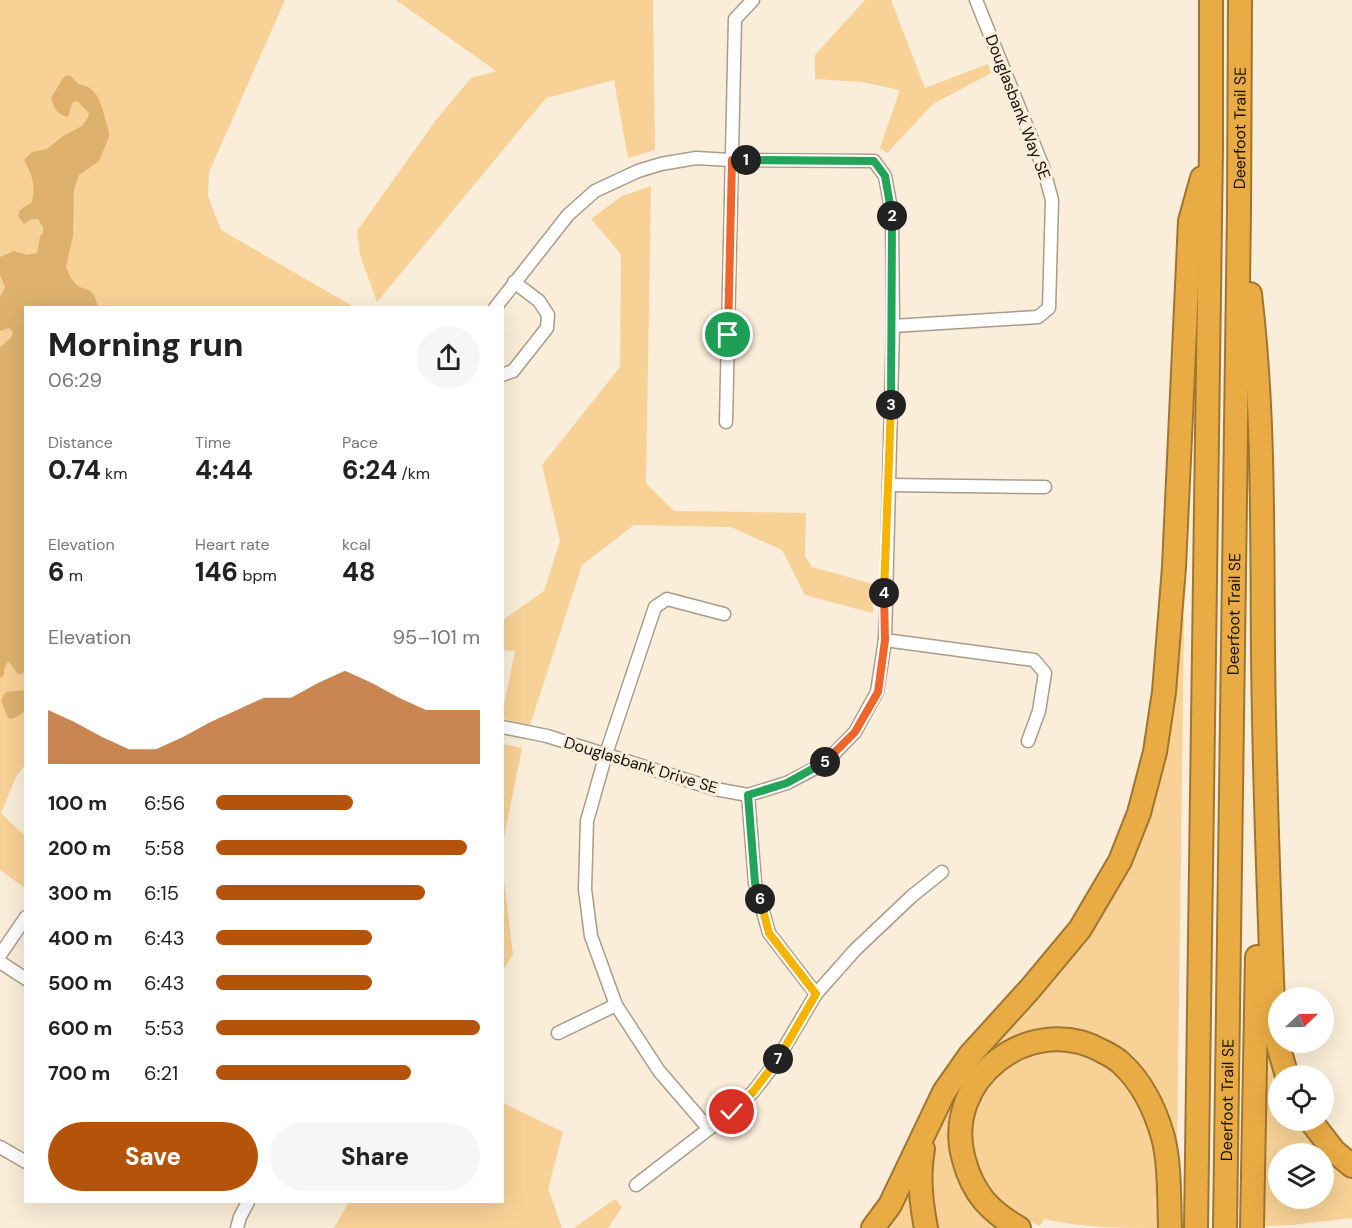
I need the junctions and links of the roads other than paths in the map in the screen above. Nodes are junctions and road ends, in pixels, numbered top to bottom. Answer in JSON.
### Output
{"nodes":[{"id":1,"x":753,"y":0,"type":"edge"},
{"id":2,"x":976,"y":0,"type":"edge"},
{"id":3,"x":1211,"y":0,"type":"edge"},
{"id":4,"x":1240,"y":0,"type":"edge"},
{"id":5,"x":1211,"y":148,"type":"junction"},
{"id":6,"x":732,"y":160,"type":"junction"},
{"id":7,"x":1239,"y":210,"type":"junction"},
{"id":8,"x":514,"y":282,"type":"junction"},
{"id":9,"x":496,"y":306,"type":"edge"},
{"id":10,"x":893,"y":326,"type":"junction"},
{"id":11,"x":504,"y":374,"type":"edge"},
{"id":12,"x":726,"y":422,"type":"dead end"},
{"id":13,"x":889,"y":485,"type":"junction"},
{"id":14,"x":1045,"y":487,"type":"dead end"},
{"id":15,"x":724,"y":614,"type":"dead end"},
{"id":16,"x":885,"y":640,"type":"junction"},
{"id":17,"x":1264,"y":720,"type":"junction"},
{"id":18,"x":504,"y":728,"type":"edge"},
{"id":19,"x":1028,"y":741,"type":"dead end"},
{"id":20,"x":606,"y":754,"type":"junction"},
{"id":21,"x":748,"y":795,"type":"junction"},
{"id":22,"x":942,"y":872,"type":"dead end"},
{"id":23,"x":24,"y":920,"type":"edge"},
{"id":24,"x":0,"y":955,"type":"edge"},
{"id":25,"x":0,"y":962,"type":"edge"},
{"id":26,"x":24,"y":978,"type":"edge"},
{"id":27,"x":816,"y":994,"type":"junction"},
{"id":28,"x":616,"y":1005,"type":"junction"},
{"id":29,"x":558,"y":1033,"type":"dead end"},
{"id":30,"x":1284,"y":1065,"type":"edge"},
{"id":31,"x":927,"y":1127,"type":"junction"},
{"id":32,"x":709,"y":1129,"type":"junction"},
{"id":33,"x":1318,"y":1131,"type":"edge"},
{"id":34,"x":0,"y":1147,"type":"edge"},
{"id":35,"x":24,"y":1161,"type":"edge"},
{"id":36,"x":1352,"y":1166,"type":"edge"},
{"id":37,"x":636,"y":1185,"type":"dead end"},
{"id":38,"x":247,"y":1203,"type":"edge"},
{"id":39,"x":237,"y":1228,"type":"edge"},
{"id":40,"x":873,"y":1228,"type":"edge"},
{"id":41,"x":927,"y":1228,"type":"edge"},
{"id":42,"x":1018,"y":1228,"type":"edge"},
{"id":43,"x":1170,"y":1228,"type":"edge"},
{"id":44,"x":1196,"y":1228,"type":"edge"},
{"id":45,"x":1224,"y":1228,"type":"edge"},
{"id":46,"x":1252,"y":1228,"type":"edge"}],
"edges":[{"from":1,"to":6,"type":"street"},
{"from":2,"to":10,"type":"street","name":"Douglasbank Way SE"},
{"from":3,"to":5,"type":"highway","name":"Deerfoot Trail SE"},
{"from":4,"to":7,"type":"highway","name":"Deerfoot Trail SE"},
{"from":5,"to":31,"type":"highway"},
{"from":5,"to":44,"type":"highway","name":"Deerfoot Trail SE"},
{"from":6,"to":8,"type":"street","name":"Douglasbank Drive SE"},
{"from":6,"to":10,"type":"street","name":"Douglasbank Drive SE"},
{"from":6,"to":12,"type":"street"},
{"from":7,"to":17,"type":"highway"},
{"from":7,"to":45,"type":"highway","name":"Deerfoot Trail SE"},
{"from":8,"to":9,"type":"street","name":"Douglasbank Drive SE"},
{"from":8,"to":11,"type":"street"},
{"from":10,"to":13,"type":"street","name":"Douglasbank Drive SE"},
{"from":13,"to":14,"type":"street"},
{"from":13,"to":16,"type":"street","name":"Douglasbank Drive SE"},
{"from":15,"to":20,"type":"street"},
{"from":16,"to":19,"type":"street"},
{"from":16,"to":21,"type":"street","name":"Douglasbank Drive SE"},
{"from":17,"to":30,"type":"highway"},
{"from":17,"to":46,"type":"highway"},
{"from":18,"to":20,"type":"street","name":"Douglasbank Drive SE"},
{"from":20,"to":21,"type":"street","name":"Douglasbank Drive SE"},
{"from":20,"to":28,"type":"street"},
{"from":21,"to":27,"type":"street"},
{"from":22,"to":27,"type":"street"},
{"from":23,"to":24,"type":"street"},
{"from":25,"to":26,"type":"street"},
{"from":27,"to":32,"type":"street"},
{"from":28,"to":29,"type":"street"},
{"from":28,"to":32,"type":"street"},
{"from":31,"to":40,"type":"highway"},
{"from":31,"to":41,"type":"highway"},
{"from":32,"to":37,"type":"street"},
{"from":33,"to":36,"type":"highway"},
{"from":34,"to":35,"type":"street"},
{"from":38,"to":39,"type":"street"},
{"from":42,"to":43,"type":"highway"}]}
